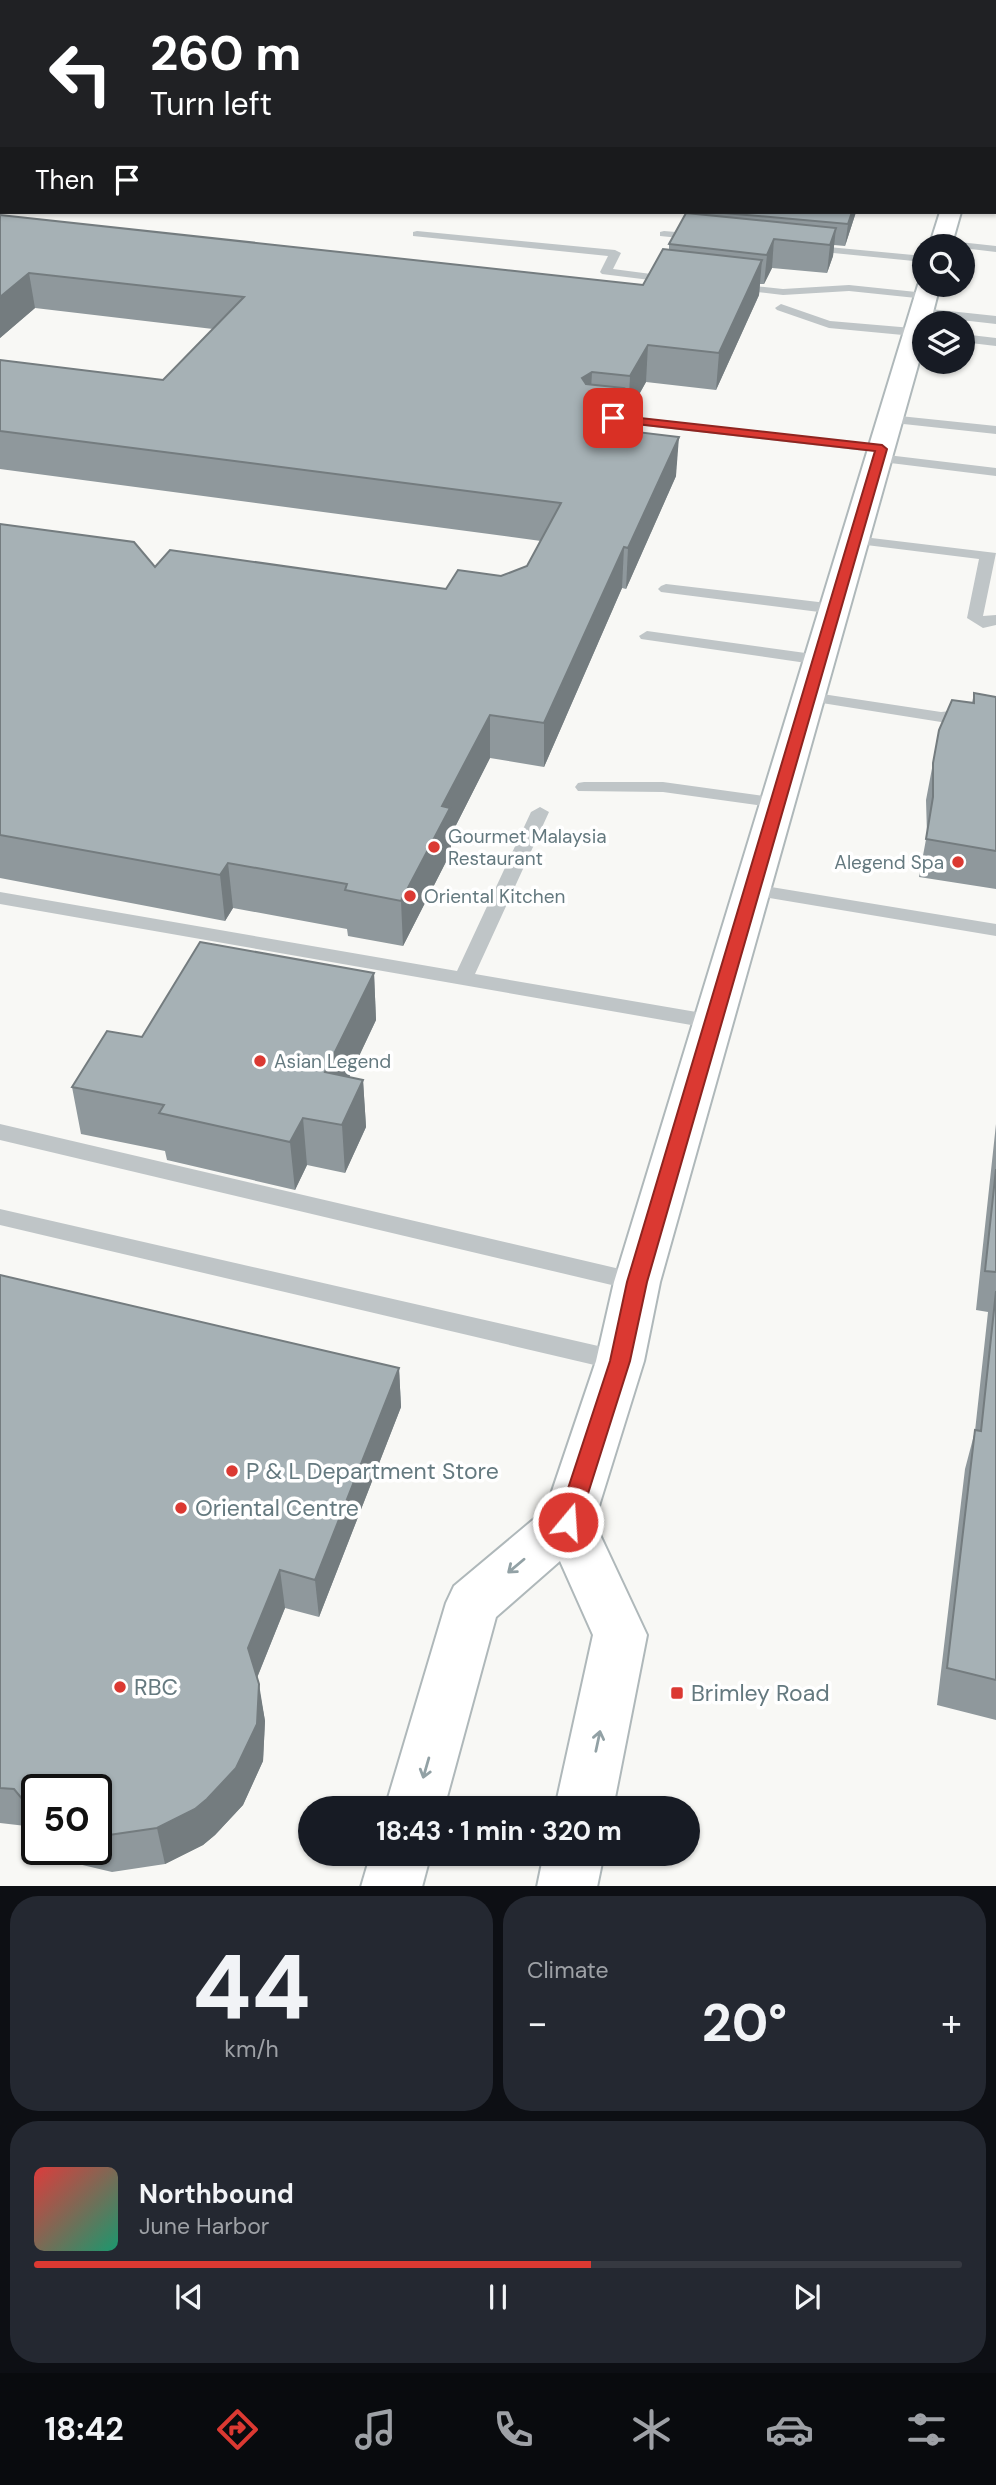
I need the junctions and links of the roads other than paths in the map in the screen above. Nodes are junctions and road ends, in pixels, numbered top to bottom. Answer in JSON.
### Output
{"nodes":[{"id":1,"x":949,"y":214,"type":"edge"},
{"id":2,"x":417,"y":234,"type":"dead end"},
{"id":3,"x":664,"y":234,"type":"dead end"},
{"id":4,"x":944,"y":234,"type":"edge"},
{"id":5,"x":718,"y":239,"type":"edge"},
{"id":6,"x":800,"y":247,"type":"edge"},
{"id":7,"x":975,"y":247,"type":"edge"},
{"id":8,"x":996,"y":249,"type":"edge"},
{"id":9,"x":912,"y":258,"type":"edge"},
{"id":10,"x":688,"y":281,"type":"edge"},
{"id":11,"x":728,"y":286,"type":"edge"},
{"id":12,"x":781,"y":308,"type":"dead end"},
{"id":13,"x":920,"y":311,"type":"edge"},
{"id":14,"x":912,"y":313,"type":"edge"},
{"id":15,"x":975,"y":318,"type":"edge"},
{"id":16,"x":996,"y":320,"type":"edge"},
{"id":17,"x":975,"y":340,"type":"edge"},
{"id":18,"x":996,"y":342,"type":"edge"},
{"id":19,"x":912,"y":348,"type":"edge"},
{"id":20,"x":590,"y":416,"type":"edge"},
{"id":21,"x":996,"y":430,"type":"edge"},
{"id":22,"x":883,"y":442,"type":"junction"},
{"id":23,"x":996,"y":472,"type":"edge"},
{"id":24,"x":855,"y":540,"type":"junction"},
{"id":25,"x":991,"y":557,"type":"edge"},
{"id":26,"x":666,"y":589,"type":"dead end"},
{"id":27,"x":835,"y":609,"type":"junction"},
{"id":28,"x":996,"y":620,"type":"edge"},
{"id":29,"x":646,"y":636,"type":"dead end"},
{"id":30,"x":820,"y":660,"type":"junction"},
{"id":31,"x":809,"y":697,"type":"junction"},
{"id":32,"x":996,"y":703,"type":"edge"},
{"id":33,"x":584,"y":787,"type":"dead end"},
{"id":34,"x":778,"y":803,"type":"junction"},
{"id":35,"x":540,"y":812,"type":"dead end"},
{"id":36,"x":753,"y":890,"type":"junction"},
{"id":37,"x":0,"y":898,"type":"edge"},
{"id":38,"x":996,"y":930,"type":"edge"},
{"id":39,"x":463,"y":979,"type":"junction"},
{"id":40,"x":713,"y":1022,"type":"junction"},
{"id":41,"x":0,"y":1132,"type":"edge"},
{"id":42,"x":0,"y":1217,"type":"edge"},
{"id":43,"x":637,"y":1282,"type":"junction"},
{"id":44,"x":620,"y":1361,"type":"junction"},
{"id":45,"x":568,"y":1522,"type":"junction"},
{"id":46,"x":417,"y":1796,"type":"edge"},
{"id":47,"x":586,"y":1796,"type":"edge"},
{"id":48,"x":397,"y":1866,"type":"edge"},
{"id":49,"x":571,"y":1866,"type":"edge"},
{"id":50,"x":391,"y":1886,"type":"edge"},
{"id":51,"x":567,"y":1886,"type":"edge"}],
"edges":[{"from":1,"to":4,"type":"main road"},
{"from":2,"to":10,"type":"lane"},
{"from":3,"to":5,"type":"lane"},
{"from":6,"to":9,"type":"lane"},
{"from":7,"to":8,"type":"lane"},
{"from":11,"to":13,"type":"lane"},
{"from":12,"to":14,"type":"lane"},
{"from":15,"to":16,"type":"lane"},
{"from":17,"to":18,"type":"lane"},
{"from":19,"to":22,"type":"main road"},
{"from":20,"to":22,"type":"lane"},
{"from":21,"to":22,"type":"lane"},
{"from":22,"to":23,"type":"lane"},
{"from":22,"to":24,"type":"main road"},
{"from":24,"to":25,"type":"lane"},
{"from":24,"to":27,"type":"main road"},
{"from":25,"to":28,"type":"lane"},
{"from":26,"to":27,"type":"lane"},
{"from":27,"to":30,"type":"main road"},
{"from":29,"to":30,"type":"lane"},
{"from":30,"to":31,"type":"main road"},
{"from":31,"to":32,"type":"lane"},
{"from":31,"to":34,"type":"main road"},
{"from":33,"to":34,"type":"lane"},
{"from":34,"to":36,"type":"main road"},
{"from":35,"to":39,"type":"lane"},
{"from":36,"to":38,"type":"lane"},
{"from":36,"to":40,"type":"main road"},
{"from":37,"to":39,"type":"lane"},
{"from":39,"to":40,"type":"lane"},
{"from":40,"to":43,"type":"main road"},
{"from":41,"to":43,"type":"lane"},
{"from":42,"to":44,"type":"lane"},
{"from":43,"to":44,"type":"main road"},
{"from":44,"to":45,"type":"main road"},
{"from":45,"to":46,"type":"main road","one_way":true},
{"from":47,"to":45,"type":"main road","one_way":true},
{"from":48,"to":50,"type":"main road"},
{"from":49,"to":51,"type":"main road"}]}
